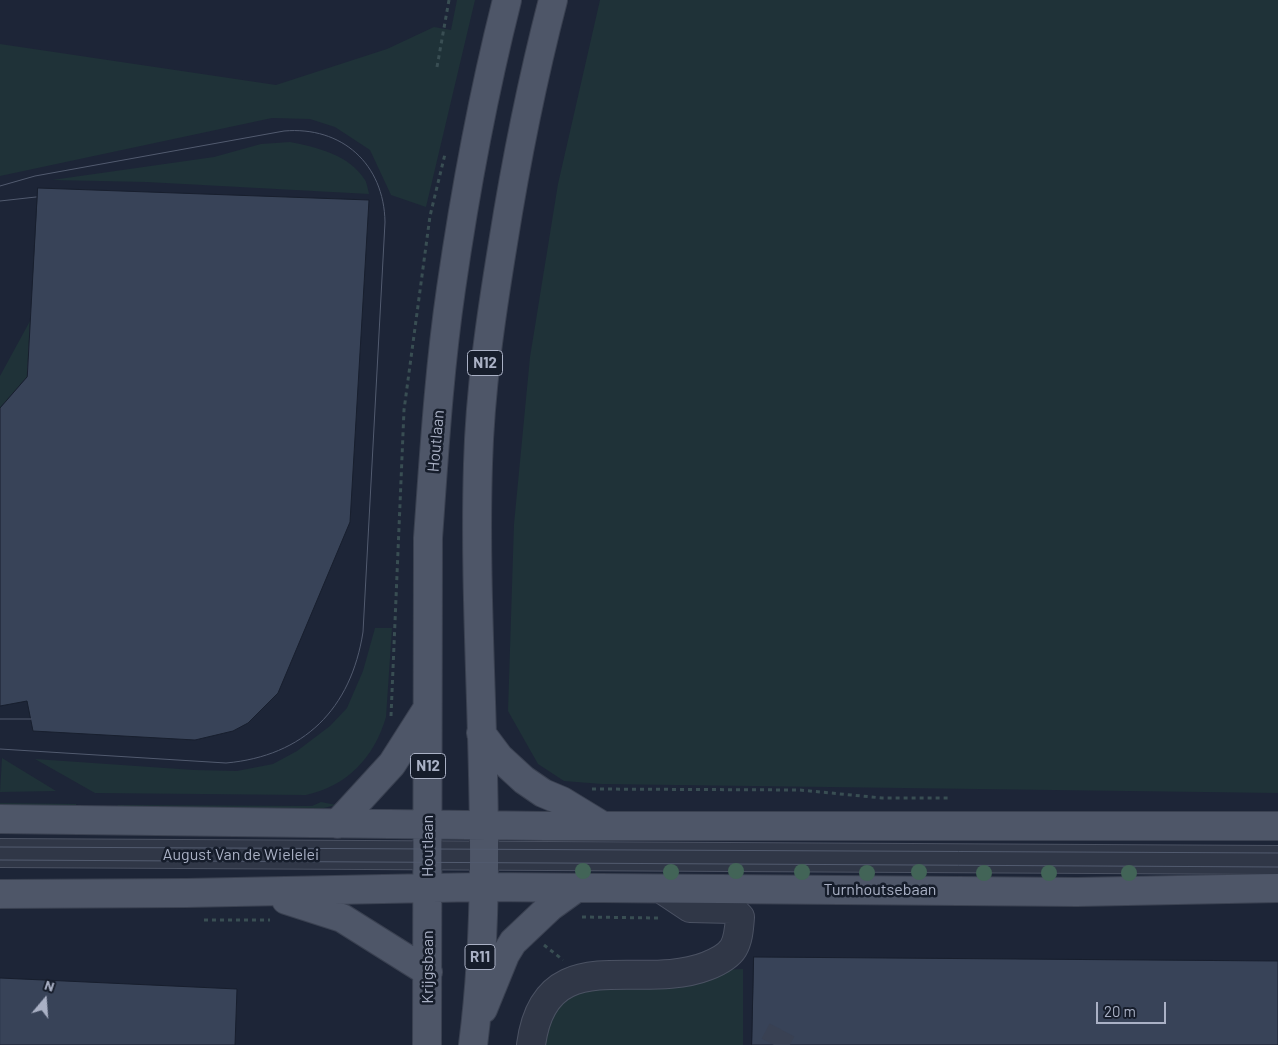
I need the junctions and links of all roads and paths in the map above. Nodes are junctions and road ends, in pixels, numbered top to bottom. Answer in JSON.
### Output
{"nodes":[{"id":1,"x":449,"y":0,"type":"edge"},
{"id":2,"x":507,"y":0,"type":"edge"},
{"id":3,"x":553,"y":0,"type":"edge"},
{"id":4,"x":437,"y":67,"type":"dead end"},
{"id":5,"x":428,"y":708,"type":"junction"},
{"id":6,"x":481,"y":733,"type":"junction"},
{"id":7,"x":585,"y":789,"type":"dead end"},
{"id":8,"x":949,"y":798,"type":"dead end"},
{"id":9,"x":0,"y":818,"type":"edge"},
{"id":10,"x":337,"y":824,"type":"junction"},
{"id":11,"x":428,"y":824,"type":"junction"},
{"id":12,"x":483,"y":824,"type":"junction"},
{"id":13,"x":603,"y":826,"type":"junction"},
{"id":14,"x":1278,"y":826,"type":"edge"},
{"id":15,"x":0,"y":853,"type":"edge"},
{"id":16,"x":428,"y":856,"type":"junction"},
{"id":17,"x":482,"y":856,"type":"junction"},
{"id":18,"x":1278,"y":860,"type":"edge"},
{"id":19,"x":482,"y":887,"type":"junction"},
{"id":20,"x":428,"y":888,"type":"junction"},
{"id":21,"x":1278,"y":888,"type":"edge"},
{"id":22,"x":575,"y":889,"type":"junction"},
{"id":23,"x":662,"y":890,"type":"junction"},
{"id":24,"x":248,"y":892,"type":"junction"},
{"id":25,"x":0,"y":894,"type":"edge"},
{"id":26,"x":577,"y":917,"type":"dead end"},
{"id":27,"x":659,"y":918,"type":"dead end"},
{"id":28,"x":203,"y":920,"type":"dead end"},
{"id":29,"x":280,"y":920,"type":"dead end"},
{"id":30,"x":536,"y":938,"type":"dead end"},
{"id":31,"x":428,"y":972,"type":"junction"},
{"id":32,"x":572,"y":980,"type":"junction"},
{"id":33,"x":474,"y":1036,"type":"edge"},
{"id":34,"x":427,"y":1045,"type":"edge"},
{"id":35,"x":531,"y":1045,"type":"edge"}],
"edges":[{"from":1,"to":4,"type":"path"},
{"from":2,"to":5,"type":"main road","name":"Houtlaan","number":"N12"},
{"from":3,"to":6,"type":"main road","number":"N12"},
{"from":5,"to":10,"type":"main road","number":"N12"},
{"from":5,"to":11,"type":"main road","name":"Houtlaan","number":"N12"},
{"from":6,"to":12,"type":"main road","number":"N12"},
{"from":6,"to":13,"type":"main road"},
{"from":7,"to":8,"type":"path"},
{"from":9,"to":10,"type":"main road","name":"August Van de Wielelei"},
{"from":10,"to":11,"type":"main road","name":"August Van de Wielelei"},
{"from":11,"to":12,"type":"main road","name":"August Van de Wielelei"},
{"from":11,"to":16,"type":"main road","name":"Houtlaan","number":"N12"},
{"from":12,"to":13,"type":"main road"},
{"from":12,"to":17,"type":"main road","number":"N12"},
{"from":13,"to":14,"type":"main road"},
{"from":15,"to":16,"type":"lane","name":"August Van de Wielelei"},
{"from":16,"to":17,"type":"lane","name":"August Van de Wielelei"},
{"from":16,"to":20,"type":"main road","name":"Houtlaan","number":"N12"},
{"from":17,"to":18,"type":"lane","name":"Turnhoutsebaan"},
{"from":17,"to":19,"type":"main road","number":"N12"},
{"from":19,"to":20,"type":"main road","name":"Turnhoutsebaan"},
{"from":19,"to":22,"type":"main road","name":"Turnhoutsebaan"},
{"from":19,"to":33,"type":"main road","number":"R11"},
{"from":20,"to":24,"type":"main road","name":"Turnhoutsebaan"},
{"from":20,"to":31,"type":"main road","name":"Krijgsbaan"},
{"from":21,"to":23,"type":"main road","name":"Turnhoutsebaan"},
{"from":22,"to":23,"type":"main road","name":"Turnhoutsebaan"},
{"from":22,"to":33,"type":"main road"},
{"from":23,"to":32,"type":"lane"},
{"from":24,"to":25,"type":"main road"},
{"from":24,"to":31,"type":"main road"},
{"from":26,"to":27,"type":"path"},
{"from":28,"to":29,"type":"path"},
{"from":30,"to":32,"type":"path"},
{"from":31,"to":34,"type":"main road","name":"Krijgsbaan"},
{"from":32,"to":35,"type":"lane"}]}
